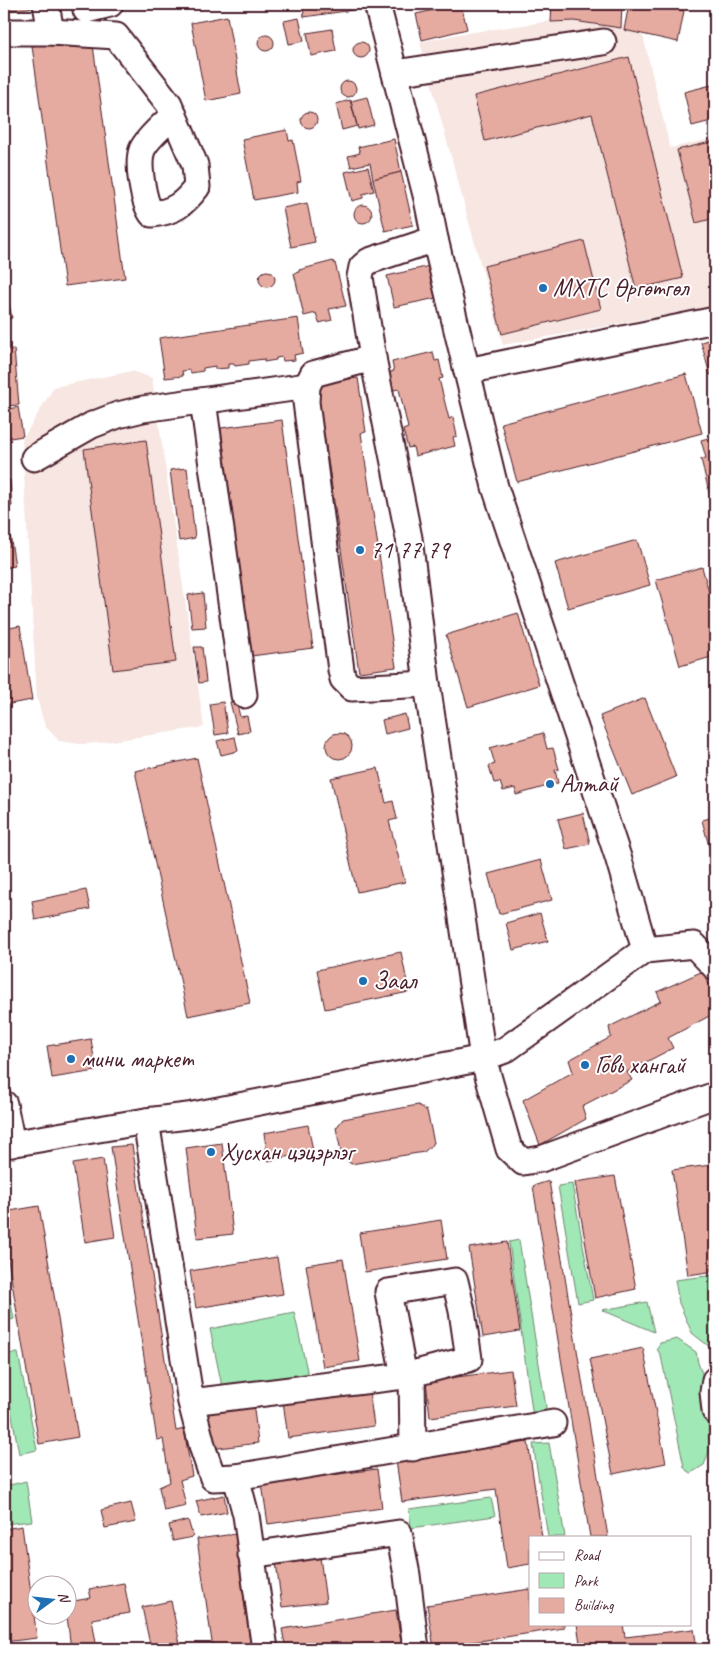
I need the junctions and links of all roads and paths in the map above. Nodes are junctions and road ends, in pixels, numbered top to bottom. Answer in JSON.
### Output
{"nodes":[{"id":1,"x":46,"y":4,"type":"edge"},
{"id":2,"x":110,"y":4,"type":"edge"},
{"id":3,"x":377,"y":4,"type":"edge"},
{"id":4,"x":86,"y":10,"type":"dead end"},
{"id":5,"x":4,"y":32,"type":"edge"},
{"id":6,"x":51,"y":32,"type":"junction"},
{"id":7,"x":603,"y":42,"type":"dead end"},
{"id":8,"x":394,"y":73,"type":"junction"},
{"id":9,"x":174,"y":115,"type":"dead end"},
{"id":10,"x":435,"y":239,"type":"junction"},
{"id":11,"x":715,"y":320,"type":"edge"},
{"id":12,"x":373,"y":358,"type":"junction"},
{"id":13,"x":467,"y":371,"type":"junction"},
{"id":14,"x":307,"y":386,"type":"junction"},
{"id":15,"x":203,"y":401,"type":"junction"},
{"id":16,"x":34,"y":458,"type":"dead end"},
{"id":17,"x":427,"y":684,"type":"junction"},
{"id":18,"x":244,"y":695,"type":"dead end"},
{"id":19,"x":646,"y":950,"type":"junction"},
{"id":20,"x":715,"y":967,"type":"edge"},
{"id":21,"x":484,"y":1058,"type":"junction"},
{"id":22,"x":715,"y":1095,"type":"edge"},
{"id":23,"x":4,"y":1104,"type":"edge"},
{"id":24,"x":146,"y":1121,"type":"junction"},
{"id":25,"x":8,"y":1144,"type":"edge"},
{"id":26,"x":715,"y":1380,"type":"edge"},
{"id":27,"x":191,"y":1402,"type":"junction"},
{"id":28,"x":715,"y":1411,"type":"edge"},
{"id":29,"x":553,"y":1423,"type":"dead end"},
{"id":30,"x":413,"y":1448,"type":"junction"},
{"id":31,"x":236,"y":1477,"type":"junction"},
{"id":32,"x":251,"y":1555,"type":"junction"},
{"id":33,"x":265,"y":1649,"type":"edge"},
{"id":34,"x":416,"y":1649,"type":"edge"}],
"edges":[{"from":1,"to":6,"type":"street"},
{"from":2,"to":4,"type":"street"},
{"from":3,"to":8,"type":"street"},
{"from":5,"to":6,"type":"street"},
{"from":6,"to":9,"type":"street"},
{"from":7,"to":8,"type":"street"},
{"from":8,"to":10,"type":"street"},
{"from":10,"to":12,"type":"street"},
{"from":10,"to":13,"type":"street"},
{"from":11,"to":13,"type":"street"},
{"from":12,"to":14,"type":"street"},
{"from":12,"to":17,"type":"street"},
{"from":13,"to":19,"type":"street"},
{"from":14,"to":15,"type":"street"},
{"from":14,"to":17,"type":"street"},
{"from":15,"to":16,"type":"street"},
{"from":15,"to":18,"type":"street"},
{"from":17,"to":21,"type":"street"},
{"from":19,"to":20,"type":"street"},
{"from":19,"to":21,"type":"street"},
{"from":21,"to":22,"type":"street"},
{"from":21,"to":24,"type":"street"},
{"from":23,"to":25,"type":"street"},
{"from":24,"to":25,"type":"street"},
{"from":24,"to":27,"type":"street"},
{"from":26,"to":28,"type":"street"},
{"from":27,"to":30,"type":"street"},
{"from":27,"to":31,"type":"street"},
{"from":29,"to":30,"type":"street"},
{"from":30,"to":31,"type":"street"},
{"from":31,"to":32,"type":"street"},
{"from":32,"to":33,"type":"street"},
{"from":32,"to":34,"type":"street"}]}
